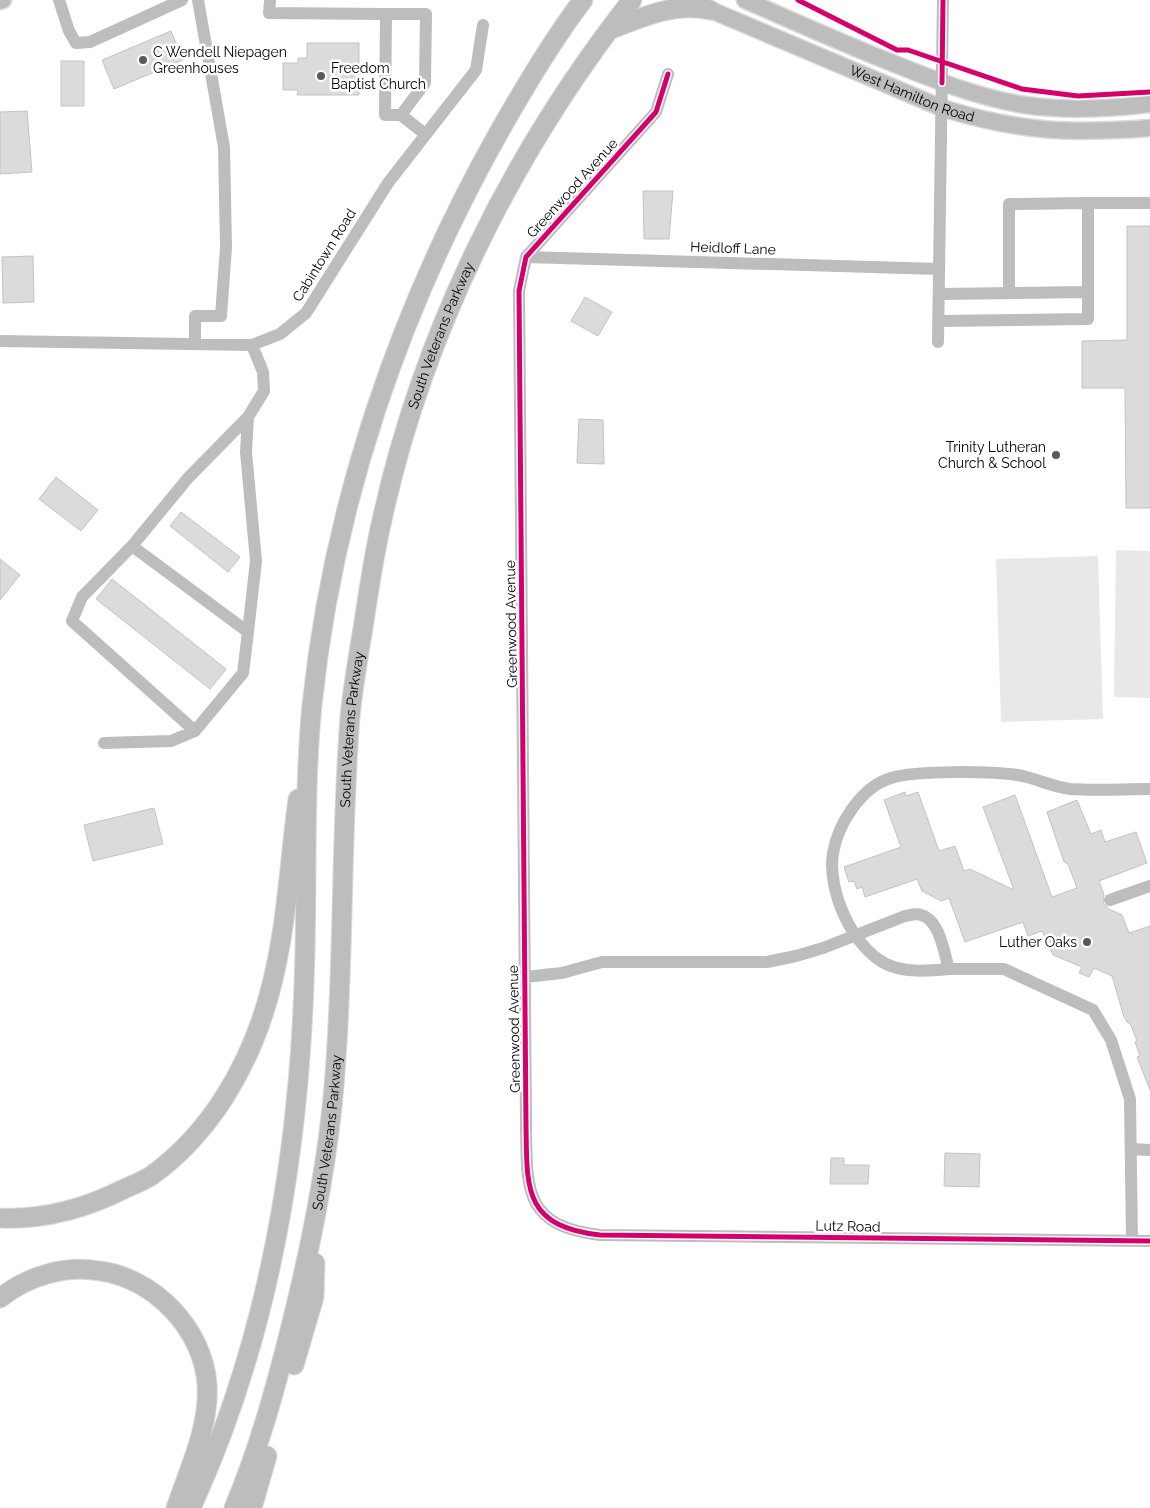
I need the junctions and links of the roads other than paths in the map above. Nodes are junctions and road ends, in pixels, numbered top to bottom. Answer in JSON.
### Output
{"nodes":[{"id":1,"x":59,"y":0,"type":"edge"},
{"id":2,"x":182,"y":0,"type":"edge"},
{"id":3,"x":198,"y":0,"type":"edge"},
{"id":4,"x":270,"y":0,"type":"edge"},
{"id":5,"x":570,"y":0,"type":"edge"},
{"id":6,"x":583,"y":0,"type":"edge"},
{"id":7,"x":632,"y":0,"type":"edge"},
{"id":8,"x":686,"y":0,"type":"edge"},
{"id":9,"x":745,"y":0,"type":"edge"},
{"id":10,"x":943,"y":0,"type":"edge"},
{"id":11,"x":710,"y":10,"type":"junction"},
{"id":12,"x":386,"y":14,"type":"junction"},
{"id":13,"x":567,"y":22,"type":"junction"},
{"id":14,"x":483,"y":25,"type":"dead end"},
{"id":15,"x":608,"y":30,"type":"junction"},
{"id":16,"x":668,"y":74,"type":"dead end"},
{"id":17,"x":942,"y":83,"type":"junction"},
{"id":18,"x":1150,"y":104,"type":"edge"},
{"id":19,"x":942,"y":108,"type":"junction"},
{"id":20,"x":401,"y":115,"type":"junction"},
{"id":21,"x":1150,"y":128,"type":"edge"},
{"id":22,"x":425,"y":134,"type":"junction"},
{"id":23,"x":1088,"y":203,"type":"junction"},
{"id":24,"x":1150,"y":203,"type":"edge"},
{"id":25,"x":526,"y":257,"type":"junction"},
{"id":26,"x":939,"y":269,"type":"junction"},
{"id":27,"x":1088,"y":292,"type":"junction"},
{"id":28,"x":1009,"y":293,"type":"junction"},
{"id":29,"x":939,"y":294,"type":"junction"},
{"id":30,"x":938,"y":321,"type":"junction"},
{"id":31,"x":0,"y":341,"type":"edge"},
{"id":32,"x":938,"y":342,"type":"dead end"},
{"id":33,"x":196,"y":344,"type":"junction"},
{"id":34,"x":252,"y":345,"type":"junction"},
{"id":35,"x":248,"y":417,"type":"junction"},
{"id":36,"x":132,"y":546,"type":"junction"},
{"id":37,"x":248,"y":632,"type":"junction"},
{"id":38,"x":312,"y":709,"type":"junction"},
{"id":39,"x":196,"y":731,"type":"junction"},
{"id":40,"x":104,"y":742,"type":"dead end"},
{"id":41,"x":1150,"y":788,"type":"edge"},
{"id":42,"x":1150,"y":886,"type":"edge"},
{"id":43,"x":1110,"y":900,"type":"dead end"},
{"id":44,"x":854,"y":935,"type":"junction"},
{"id":45,"x":949,"y":970,"type":"junction"},
{"id":46,"x":525,"y":977,"type":"junction"},
{"id":47,"x":1132,"y":1149,"type":"junction"},
{"id":48,"x":1150,"y":1150,"type":"edge"},
{"id":49,"x":0,"y":1218,"type":"edge"},
{"id":50,"x":550,"y":1220,"type":"joint"},
{"id":51,"x":315,"y":1231,"type":"junction"},
{"id":52,"x":1132,"y":1241,"type":"junction"},
{"id":53,"x":1150,"y":1241,"type":"edge"},
{"id":54,"x":0,"y":1298,"type":"edge"},
{"id":55,"x":176,"y":1508,"type":"edge"},
{"id":56,"x":191,"y":1508,"type":"edge"},
{"id":57,"x":234,"y":1508,"type":"edge"},
{"id":58,"x":252,"y":1508,"type":"edge"}],
"edges":[{"from":1,"to":2,"type":"street"},
{"from":3,"to":33,"type":"street"},
{"from":4,"to":12,"type":"street"},
{"from":5,"to":13,"type":"highway"},
{"from":6,"to":13,"type":"highway"},
{"from":7,"to":15,"type":"highway","name":"South Veterans Parkway"},
{"from":8,"to":11,"type":"main road","name":"West Hamilton Road"},
{"from":9,"to":17,"type":"main road","name":"West Hamilton Road"},
{"from":10,"to":17,"type":"street"},
{"from":11,"to":15,"type":"highway"},
{"from":11,"to":19,"type":"main road","name":"West Hamilton Road"},
{"from":12,"to":20,"type":"street"},
{"from":12,"to":20,"type":"street"},
{"from":13,"to":38,"type":"highway"},
{"from":14,"to":22,"type":"street","name":"Cabintown Road"},
{"from":15,"to":51,"type":"highway","name":"South Veterans Parkway"},
{"from":16,"to":25,"type":"street","name":"Greenwood Avenue"},
{"from":17,"to":18,"type":"main road","name":"West Hamilton Road"},
{"from":17,"to":19,"type":"street"},
{"from":19,"to":21,"type":"main road","name":"West Hamilton Road"},
{"from":19,"to":26,"type":"street"},
{"from":20,"to":22,"type":"street"},
{"from":22,"to":34,"type":"street","name":"Cabintown Road"},
{"from":23,"to":24,"type":"street"},
{"from":23,"to":27,"type":"street"},
{"from":23,"to":28,"type":"street"},
{"from":25,"to":26,"type":"street","name":"Heidloff Lane"},
{"from":25,"to":46,"type":"street","name":"Greenwood Avenue"},
{"from":26,"to":29,"type":"street"},
{"from":27,"to":28,"type":"street"},
{"from":27,"to":30,"type":"street"},
{"from":28,"to":29,"type":"street"},
{"from":29,"to":30,"type":"street"},
{"from":30,"to":32,"type":"street"},
{"from":31,"to":33,"type":"street","name":"Cabintown Road"},
{"from":33,"to":34,"type":"street","name":"Cabintown Road"},
{"from":34,"to":35,"type":"street"},
{"from":35,"to":36,"type":"street"},
{"from":35,"to":37,"type":"street"},
{"from":36,"to":37,"type":"street"},
{"from":36,"to":39,"type":"street"},
{"from":37,"to":39,"type":"street"},
{"from":38,"to":49,"type":"highway"},
{"from":38,"to":56,"type":"highway"},
{"from":39,"to":40,"type":"street"},
{"from":41,"to":44,"type":"street"},
{"from":42,"to":43,"type":"street"},
{"from":44,"to":45,"type":"street"},
{"from":44,"to":45,"type":"street"},
{"from":44,"to":46,"type":"street"},
{"from":45,"to":47,"type":"street"},
{"from":46,"to":50,"type":"street","name":"Greenwood Avenue"},
{"from":47,"to":48,"type":"street"},
{"from":47,"to":52,"type":"street"},
{"from":50,"to":52,"type":"street","name":"Lutz Road"},
{"from":51,"to":57,"type":"highway","name":"South Veterans Parkway"},
{"from":51,"to":58,"type":"highway"},
{"from":52,"to":53,"type":"street","name":"Lutz Road"},
{"from":54,"to":55,"type":"highway"}]}
